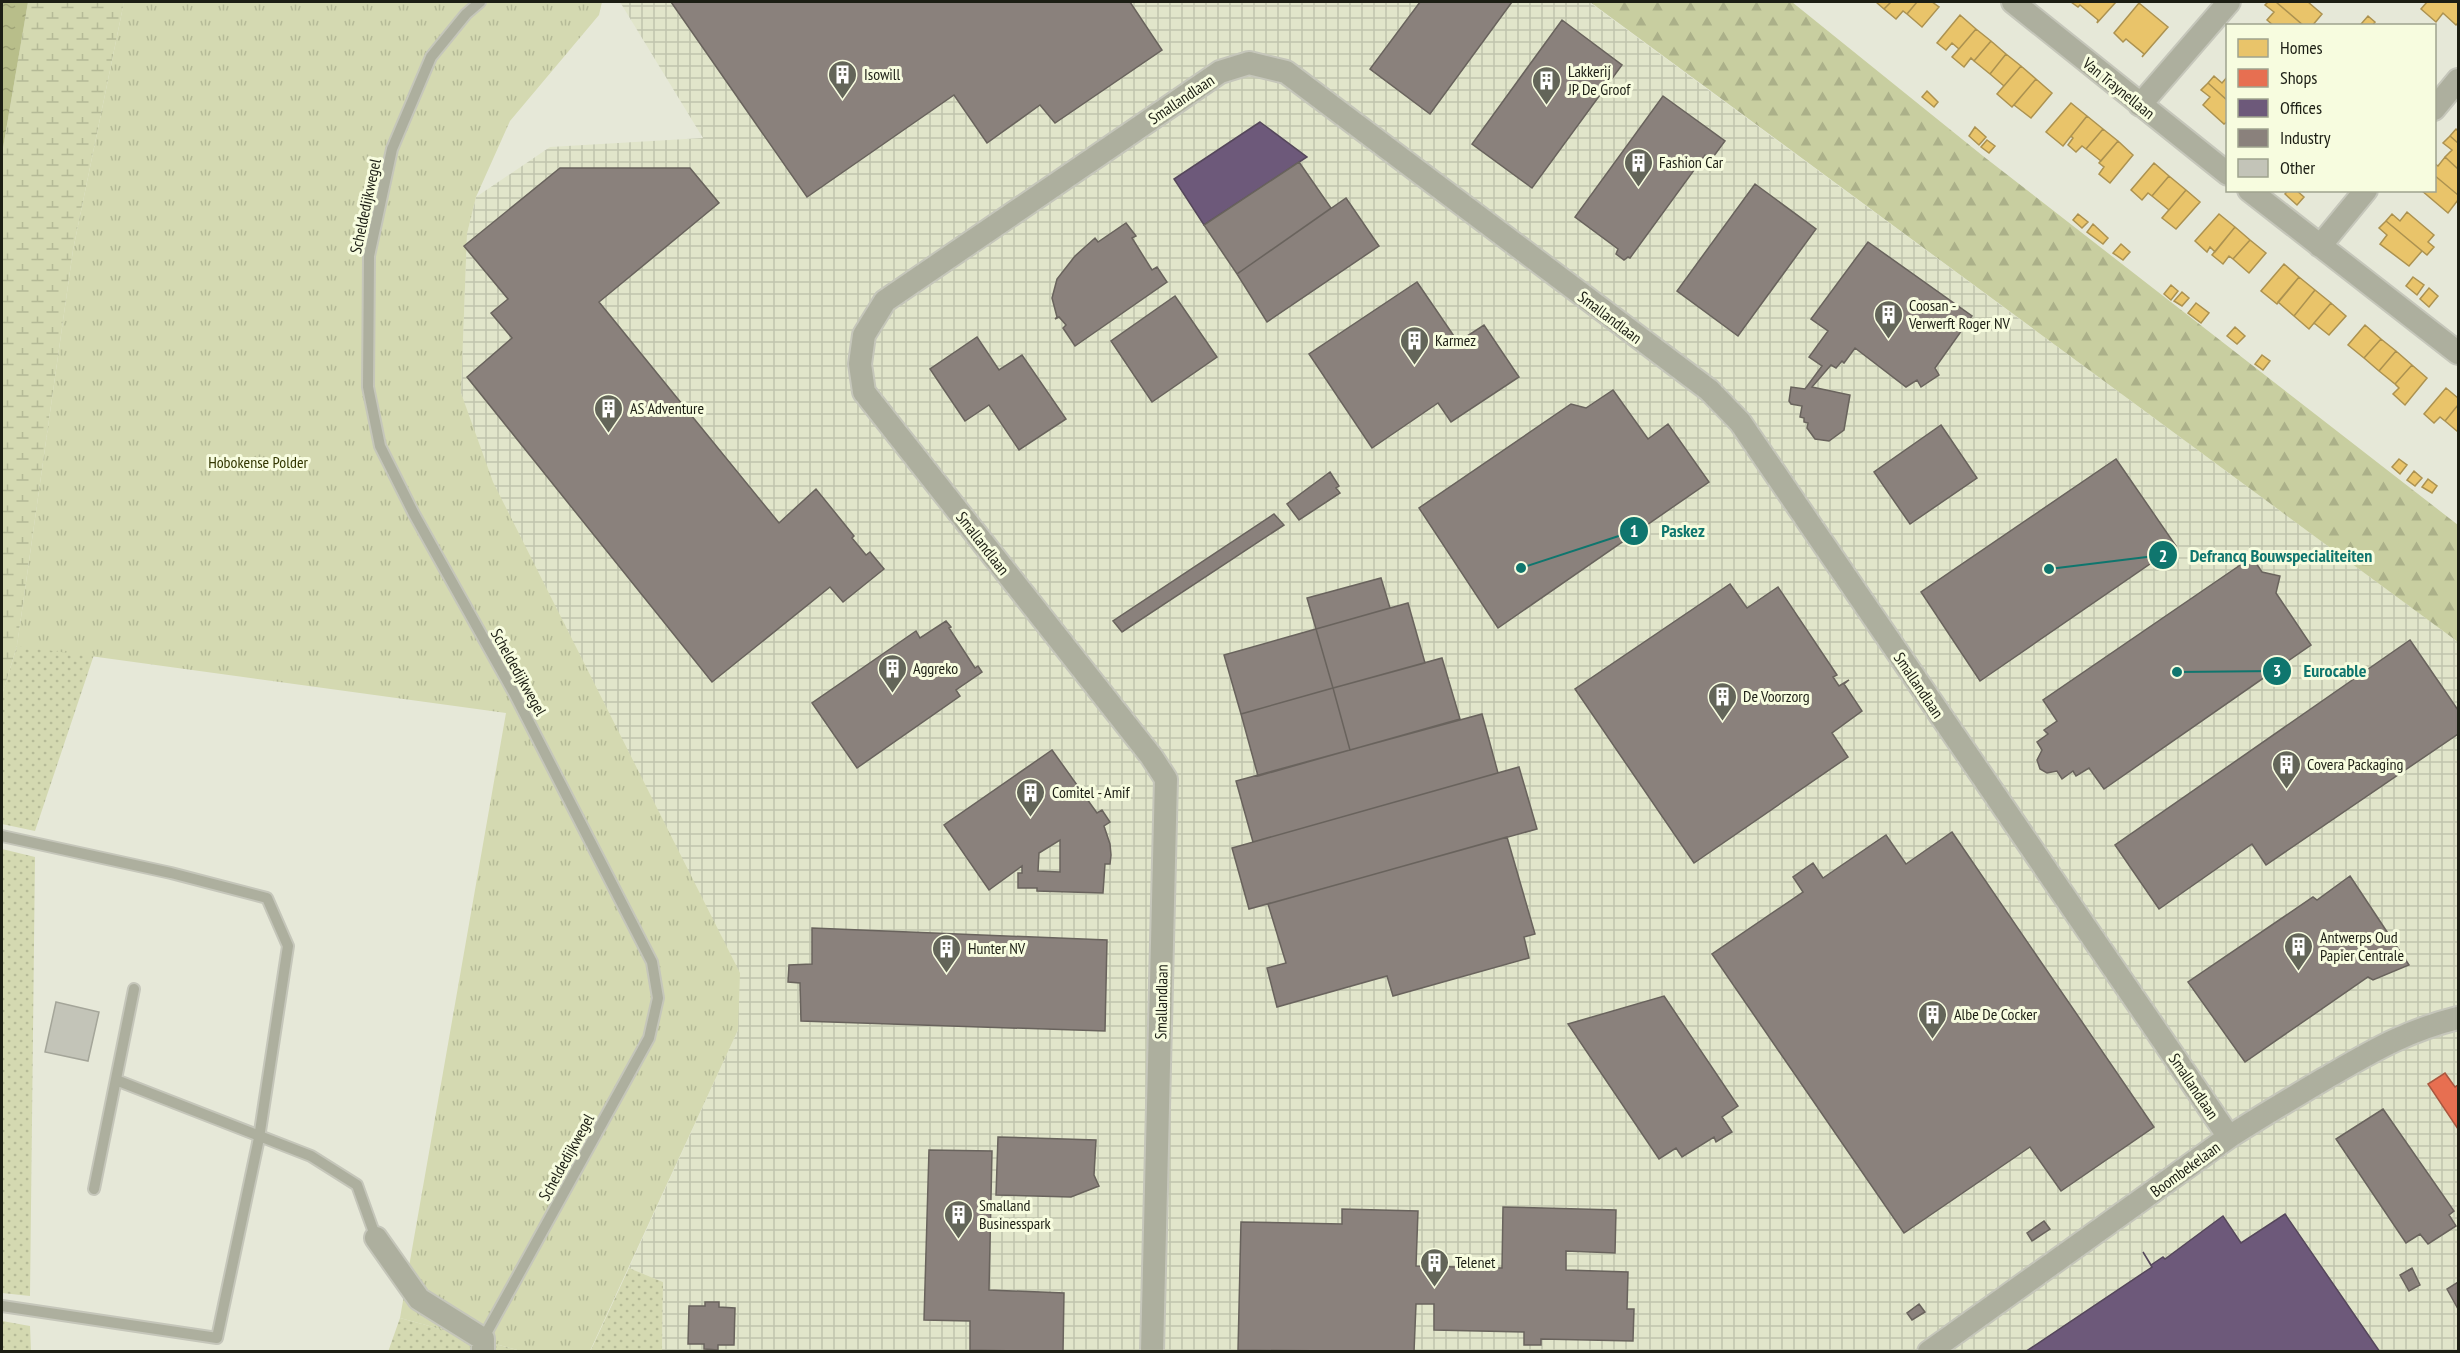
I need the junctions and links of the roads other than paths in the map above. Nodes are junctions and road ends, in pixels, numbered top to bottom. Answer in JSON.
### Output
{"nodes":[{"id":1,"x":480,"y":2,"type":"edge"},
{"id":2,"x":2013,"y":2,"type":"edge"},
{"id":3,"x":2229,"y":2,"type":"edge"},
{"id":4,"x":2458,"y":80,"type":"edge"},
{"id":5,"x":2140,"y":105,"type":"junction"},
{"id":6,"x":2436,"y":107,"type":"edge"},
{"id":7,"x":2226,"y":172,"type":"edge"},
{"id":8,"x":2252,"y":192,"type":"edge"},
{"id":9,"x":2364,"y":192,"type":"edge"},
{"id":10,"x":2320,"y":246,"type":"junction"},
{"id":11,"x":2458,"y":353,"type":"edge"},
{"id":12,"x":2,"y":836,"type":"edge"},
{"id":13,"x":134,"y":989,"type":"dead end"},
{"id":14,"x":2458,"y":1018,"type":"edge"},
{"id":15,"x":116,"y":1080,"type":"junction"},
{"id":16,"x":2229,"y":1137,"type":"junction"},
{"id":17,"x":259,"y":1138,"type":"junction"},
{"id":18,"x":94,"y":1189,"type":"dead end"},
{"id":19,"x":376,"y":1238,"type":"joint"},
{"id":20,"x":2,"y":1306,"type":"edge"},
{"id":21,"x":483,"y":1345,"type":"edge"},
{"id":22,"x":1152,"y":1352,"type":"edge"},
{"id":23,"x":1929,"y":1352,"type":"edge"}],
"edges":[{"from":1,"to":21,"type":"lane","name":"Scheldedijkwegel"},
{"from":2,"to":5,"type":"street","name":"Van Traynellaan"},
{"from":3,"to":5,"type":"street"},
{"from":4,"to":6,"type":"street"},
{"from":5,"to":7,"type":"street","name":"Van Traynellaan"},
{"from":8,"to":10,"type":"street"},
{"from":9,"to":10,"type":"street"},
{"from":10,"to":11,"type":"street"},
{"from":12,"to":17,"type":"lane"},
{"from":13,"to":15,"type":"lane"},
{"from":14,"to":16,"type":"street","name":"Boombekelaan"},
{"from":15,"to":17,"type":"lane"},
{"from":15,"to":18,"type":"lane"},
{"from":16,"to":22,"type":"street","name":"Smallandlaan"},
{"from":16,"to":23,"type":"street","name":"Boombekelaan"},
{"from":17,"to":19,"type":"lane"},
{"from":17,"to":20,"type":"lane"},
{"from":19,"to":21,"type":"street"}]}
